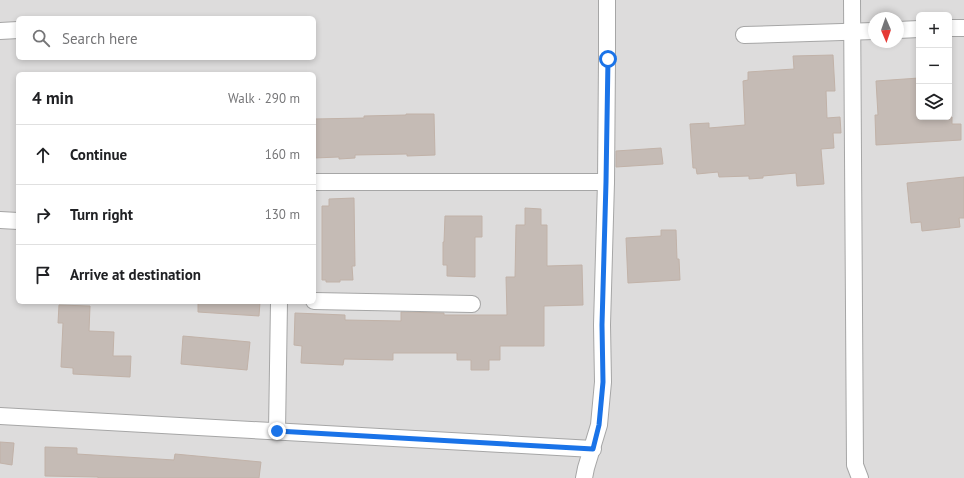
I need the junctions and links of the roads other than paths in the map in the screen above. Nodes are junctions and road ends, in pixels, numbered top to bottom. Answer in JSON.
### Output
{"nodes":[{"id":1,"x":607,"y":0,"type":"edge"},
{"id":2,"x":852,"y":0,"type":"edge"},
{"id":3,"x":952,"y":28,"type":"edge"},
{"id":4,"x":964,"y":28,"type":"edge"},
{"id":5,"x":916,"y":29,"type":"edge"},
{"id":6,"x":16,"y":30,"type":"edge"},
{"id":7,"x":904,"y":30,"type":"edge"},
{"id":8,"x":0,"y":31,"type":"edge"},
{"id":9,"x":868,"y":31,"type":"edge"},
{"id":10,"x":852,"y":32,"type":"junction"},
{"id":11,"x":744,"y":35,"type":"dead end"},
{"id":12,"x":316,"y":182,"type":"edge"},
{"id":13,"x":606,"y":182,"type":"junction"},
{"id":14,"x":0,"y":220,"type":"edge"},
{"id":15,"x":16,"y":221,"type":"edge"},
{"id":16,"x":316,"y":302,"type":"edge"},
{"id":17,"x":279,"y":304,"type":"edge"},
{"id":18,"x":472,"y":304,"type":"dead end"},
{"id":19,"x":0,"y":416,"type":"edge"},
{"id":20,"x":277,"y":431,"type":"junction"},
{"id":21,"x":593,"y":449,"type":"junction"},
{"id":22,"x":584,"y":478,"type":"edge"},
{"id":23,"x":860,"y":478,"type":"edge"}],
"edges":[{"from":1,"to":13,"type":"street"},
{"from":2,"to":10,"type":"street"},
{"from":3,"to":4,"type":"street"},
{"from":5,"to":7,"type":"street"},
{"from":6,"to":8,"type":"street"},
{"from":9,"to":10,"type":"street"},
{"from":10,"to":11,"type":"street"},
{"from":10,"to":23,"type":"street"},
{"from":12,"to":13,"type":"street"},
{"from":13,"to":21,"type":"street"},
{"from":14,"to":15,"type":"street"},
{"from":16,"to":18,"type":"street"},
{"from":17,"to":20,"type":"street"},
{"from":19,"to":20,"type":"street"},
{"from":20,"to":21,"type":"street"},
{"from":21,"to":22,"type":"street"}]}
